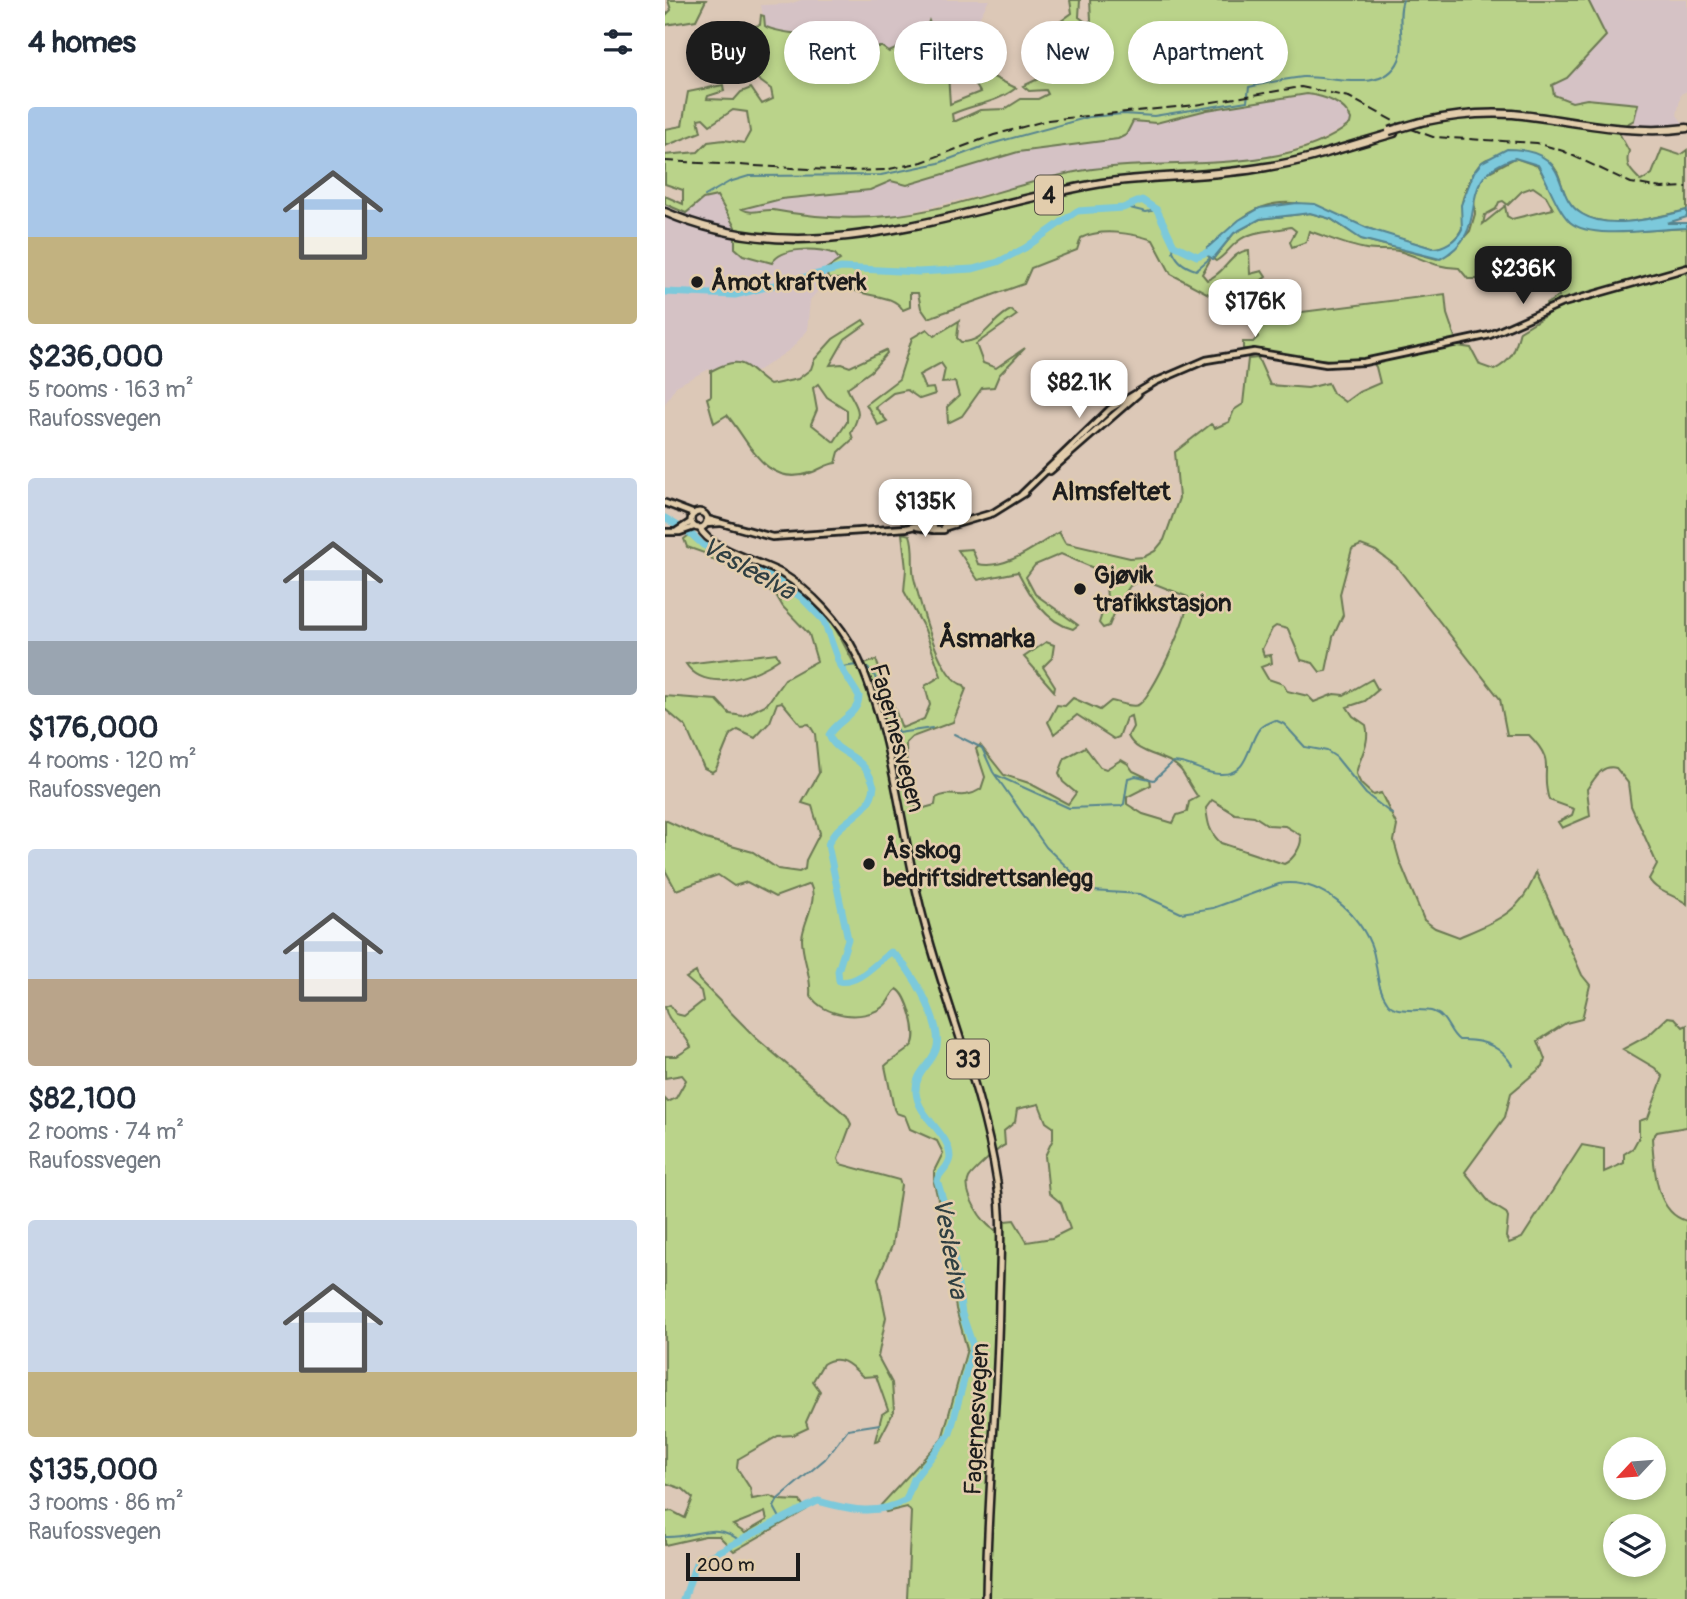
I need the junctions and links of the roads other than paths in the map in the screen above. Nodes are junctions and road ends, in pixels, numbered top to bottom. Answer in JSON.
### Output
{"nodes":[{"id":1,"x":1687,"y":130,"type":"edge"},
{"id":2,"x":665,"y":211,"type":"edge"},
{"id":3,"x":1687,"y":268,"type":"edge"},
{"id":4,"x":665,"y":503,"type":"edge"},
{"id":5,"x":944,"y":520,"type":"junction"},
{"id":6,"x":699,"y":522,"type":"junction"},
{"id":7,"x":933,"y":522,"type":"junction"},
{"id":8,"x":963,"y":522,"type":"junction"},
{"id":9,"x":916,"y":527,"type":"junction"},
{"id":10,"x":946,"y":527,"type":"junction"},
{"id":11,"x":934,"y":530,"type":"junction"},
{"id":12,"x":665,"y":532,"type":"edge"},
{"id":13,"x":986,"y":1599,"type":"edge"}],
"edges":[{"from":1,"to":2,"type":"highway","number":"4","bridge":true},
{"from":3,"to":8,"type":"main road"},
{"from":4,"to":6,"type":"main road"},
{"from":5,"to":7,"type":"main road"},
{"from":5,"to":8,"type":"main road"},
{"from":5,"to":10,"type":"main road"},
{"from":6,"to":9,"type":"main road"},
{"from":6,"to":12,"type":"main road"},
{"from":6,"to":13,"type":"main road","name":"Fagernesvegen","number":"33"},
{"from":7,"to":9,"type":"main road"},
{"from":7,"to":11,"type":"main road"},
{"from":8,"to":10,"type":"main road"},
{"from":9,"to":11,"type":"main road"},
{"from":10,"to":11,"type":"main road"}]}
